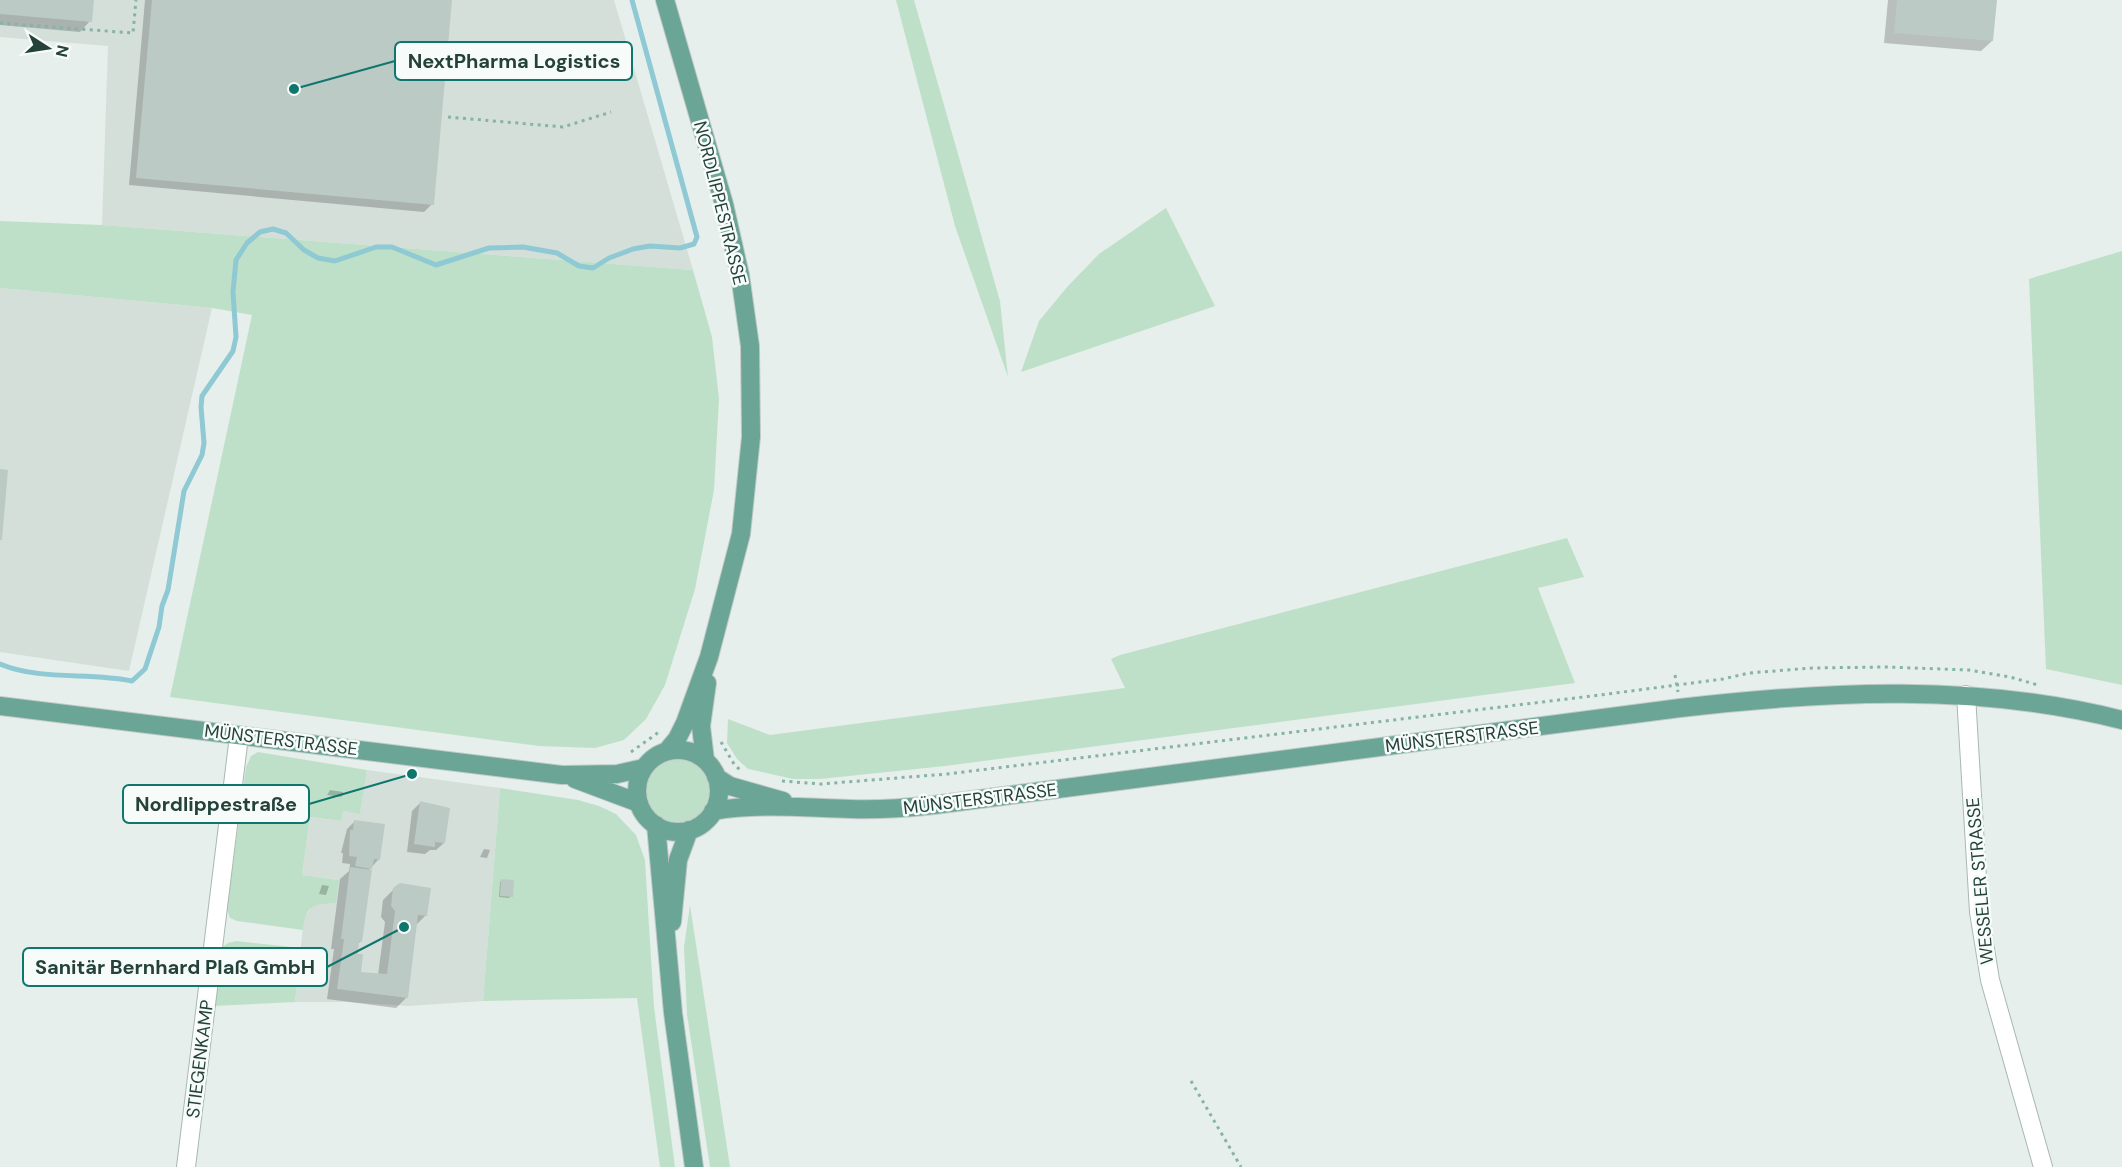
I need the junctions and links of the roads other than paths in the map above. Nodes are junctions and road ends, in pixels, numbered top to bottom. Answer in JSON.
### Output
{"nodes":[{"id":1,"x":665,"y":0,"type":"edge"},
{"id":2,"x":1966,"y":695,"type":"junction"},
{"id":3,"x":0,"y":706,"type":"edge"},
{"id":4,"x":2122,"y":720,"type":"edge"},
{"id":5,"x":693,"y":724,"type":"junction"},
{"id":6,"x":239,"y":736,"type":"junction"},
{"id":7,"x":666,"y":752,"type":"junction"},
{"id":8,"x":705,"y":760,"type":"junction"},
{"id":9,"x":644,"y":768,"type":"junction"},
{"id":10,"x":562,"y":775,"type":"junction"},
{"id":11,"x":716,"y":777,"type":"junction"},
{"id":12,"x":639,"y":803,"type":"junction"},
{"id":13,"x":802,"y":806,"type":"junction"},
{"id":14,"x":713,"y":812,"type":"junction"},
{"id":15,"x":656,"y":825,"type":"junction"},
{"id":16,"x":688,"y":830,"type":"junction"},
{"id":17,"x":668,"y":950,"type":"junction"},
{"id":18,"x":186,"y":1167,"type":"edge"},
{"id":19,"x":694,"y":1167,"type":"edge"},
{"id":20,"x":2043,"y":1167,"type":"edge"}],
"edges":[{"from":1,"to":5,"type":"main road","name":"NORDLIPPESTRASSE"},
{"from":2,"to":4,"type":"main road","name":"MÜNSTERSTRASSE"},
{"from":2,"to":13,"type":"main road","name":"MÜNSTERSTRASSE"},
{"from":2,"to":20,"type":"street","name":"WESSELER STRASSE"},
{"from":3,"to":6,"type":"main road","name":"MÜNSTERSTRASSE"},
{"from":5,"to":7,"type":"main road","name":"NORDLIPPESTRASSE"},
{"from":5,"to":8,"type":"main road","name":"NORDLIPPESTRASSE"},
{"from":6,"to":10,"type":"main road","name":"MÜNSTERSTRASSE"},
{"from":6,"to":18,"type":"street","name":"STIEGENKAMP"},
{"from":7,"to":8,"type":"main road"},
{"from":7,"to":9,"type":"main road"},
{"from":8,"to":11,"type":"main road"},
{"from":9,"to":10,"type":"main road","name":"MÜNSTERSTRASSE"},
{"from":9,"to":12,"type":"main road"},
{"from":10,"to":12,"type":"main road","name":"MÜNSTERSTRASSE"},
{"from":11,"to":13,"type":"main road","name":"MÜNSTERSTRASSE"},
{"from":11,"to":14,"type":"main road"},
{"from":12,"to":15,"type":"main road"},
{"from":13,"to":14,"type":"main road","name":"MÜNSTERSTRASSE"},
{"from":14,"to":16,"type":"main road"},
{"from":15,"to":16,"type":"main road"},
{"from":15,"to":17,"type":"main road"},
{"from":16,"to":17,"type":"main road"},
{"from":17,"to":19,"type":"main road"}]}
